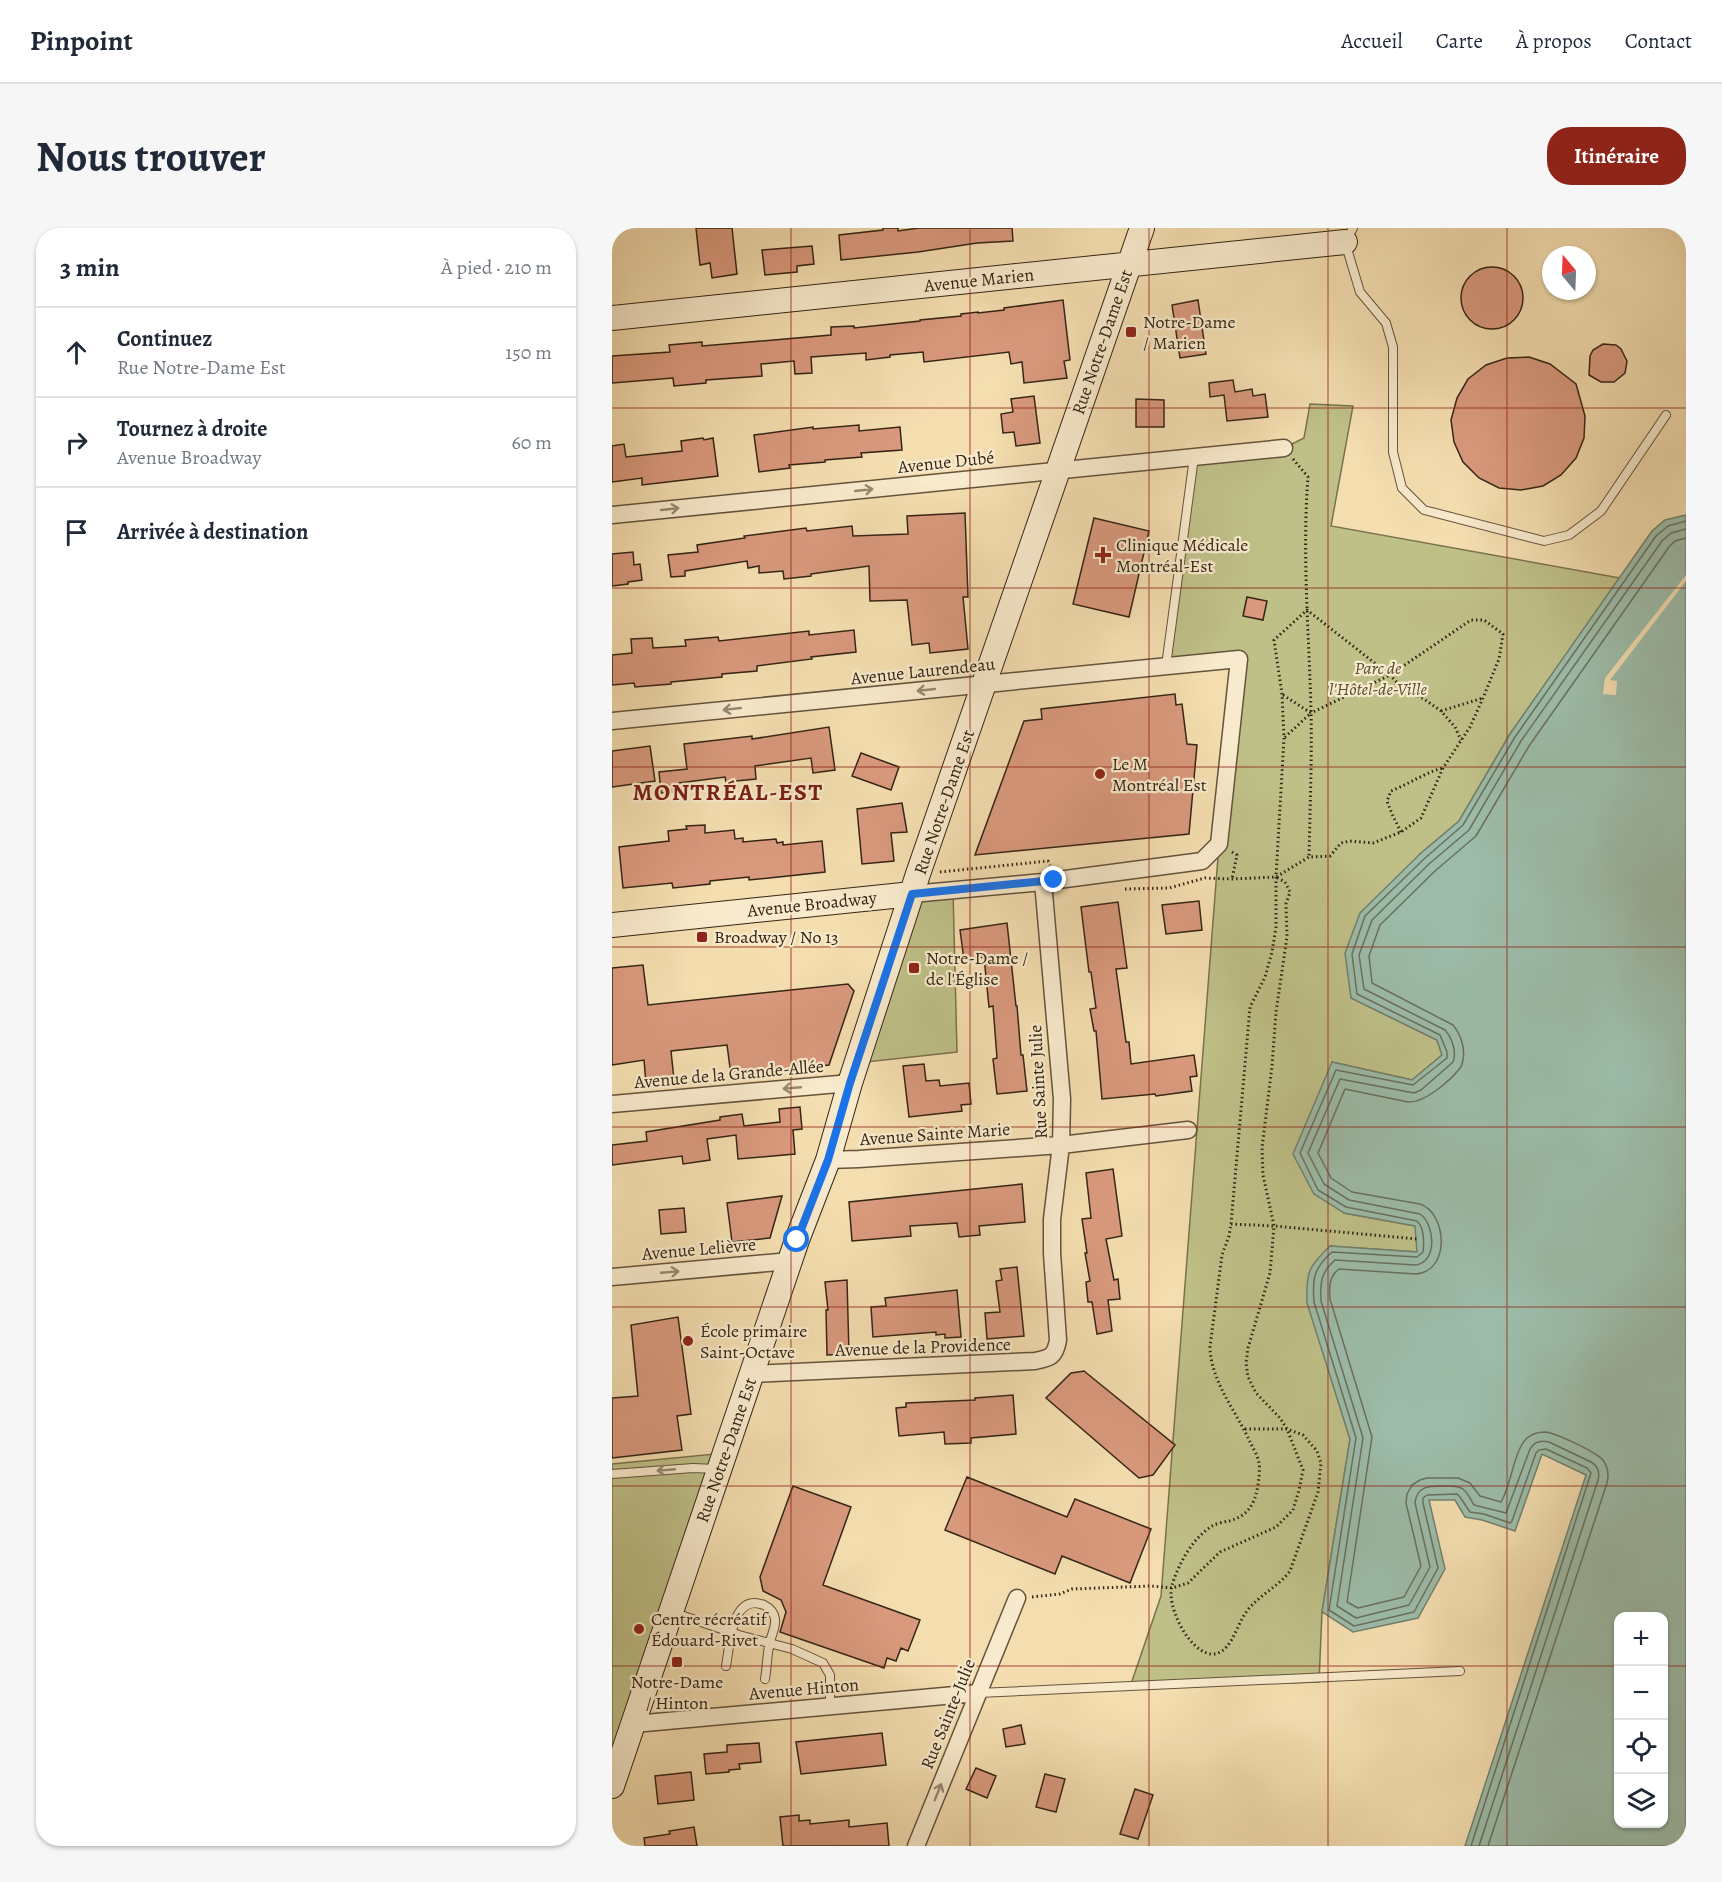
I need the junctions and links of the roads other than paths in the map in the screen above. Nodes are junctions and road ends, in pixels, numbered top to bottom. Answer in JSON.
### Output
{"nodes":[{"id":1,"x":1142,"y":228,"type":"edge"},
{"id":2,"x":1349,"y":235,"type":"edge"},
{"id":3,"x":1129,"y":264,"type":"junction"},
{"id":4,"x":612,"y":318,"type":"edge"},
{"id":5,"x":1666,"y":415,"type":"dead end"},
{"id":6,"x":1284,"y":448,"type":"road end"},
{"id":7,"x":1194,"y":457,"type":"junction"},
{"id":8,"x":1057,"y":471,"type":"junction"},
{"id":9,"x":612,"y":515,"type":"edge"},
{"id":10,"x":1166,"y":666,"type":"junction"},
{"id":11,"x":985,"y":684,"type":"junction"},
{"id":12,"x":612,"y":721,"type":"edge"},
{"id":13,"x":1219,"y":844,"type":"joint"},
{"id":14,"x":1043,"y":882,"type":"junction"},
{"id":15,"x":912,"y":894,"type":"junction"},
{"id":16,"x":612,"y":925,"type":"edge"},
{"id":17,"x":850,"y":1083,"type":"junction"},
{"id":18,"x":612,"y":1104,"type":"edge"},
{"id":19,"x":1188,"y":1130,"type":"dead end"},
{"id":20,"x":1061,"y":1145,"type":"junction"},
{"id":21,"x":828,"y":1160,"type":"junction"},
{"id":22,"x":790,"y":1261,"type":"junction"},
{"id":23,"x":612,"y":1277,"type":"edge"},
{"id":24,"x":1056,"y":1352,"type":"joint"},
{"id":25,"x":752,"y":1374,"type":"junction"},
{"id":26,"x":720,"y":1469,"type":"junction"},
{"id":27,"x":612,"y":1474,"type":"edge"},
{"id":28,"x":1017,"y":1598,"type":"road end"},
{"id":29,"x":672,"y":1612,"type":"junction"},
{"id":30,"x":732,"y":1633,"type":"junction"},
{"id":31,"x":770,"y":1643,"type":"junction"},
{"id":32,"x":726,"y":1666,"type":"dead end"},
{"id":33,"x":1460,"y":1671,"type":"dead end"},
{"id":34,"x":765,"y":1679,"type":"dead end"},
{"id":35,"x":977,"y":1694,"type":"junction"},
{"id":36,"x":830,"y":1706,"type":"junction"},
{"id":37,"x":634,"y":1724,"type":"junction"},
{"id":38,"x":612,"y":1786,"type":"edge"},
{"id":39,"x":916,"y":1846,"type":"edge"}],
"edges":[{"from":1,"to":3,"type":"main road","name":"Rue Notre-Dame Est"},
{"from":2,"to":3,"type":"main road","name":"Avenue Marien"},
{"from":2,"to":5,"type":"lane"},
{"from":3,"to":4,"type":"main road","name":"Avenue Marien"},
{"from":3,"to":8,"type":"main road","name":"Rue Notre-Dame Est"},
{"from":6,"to":7,"type":"street","name":"Avenue Dubé"},
{"from":7,"to":8,"type":"street","name":"Avenue Dubé"},
{"from":7,"to":10,"type":"lane"},
{"from":9,"to":8,"type":"street","name":"Avenue Dubé","one_way":true},
{"from":8,"to":11,"type":"main road","name":"Rue Notre-Dame Est"},
{"from":10,"to":11,"type":"street","name":"Avenue Laurendeau"},
{"from":10,"to":13,"type":"street","name":"Avenue Laurendeau"},
{"from":11,"to":12,"type":"street","name":"Avenue Laurendeau","one_way":true},
{"from":11,"to":15,"type":"main road","name":"Rue Notre-Dame Est"},
{"from":13,"to":14,"type":"street","name":"Avenue Broadway"},
{"from":14,"to":15,"type":"street","name":"Avenue Broadway"},
{"from":14,"to":20,"type":"street","name":"Rue Sainte Julie"},
{"from":15,"to":16,"type":"main road","name":"Avenue Broadway"},
{"from":15,"to":17,"type":"main road","name":"Rue Notre-Dame Est"},
{"from":17,"to":18,"type":"street","name":"Avenue de la Grande-Allée","one_way":true},
{"from":17,"to":21,"type":"main road","name":"Rue Notre-Dame Est"},
{"from":19,"to":20,"type":"street","name":"Avenue Sainte Marie"},
{"from":20,"to":21,"type":"street","name":"Avenue Sainte Marie"},
{"from":20,"to":24,"type":"street","name":"Rue Sainte Julie"},
{"from":21,"to":22,"type":"main road","name":"Rue Notre-Dame Est"},
{"from":23,"to":22,"type":"street","name":"Avenue Lelièvre","one_way":true},
{"from":22,"to":25,"type":"main road","name":"Rue Notre-Dame Est"},
{"from":24,"to":25,"type":"street","name":"Avenue de la Providence"},
{"from":25,"to":26,"type":"main road","name":"Rue Notre-Dame Est"},
{"from":26,"to":27,"type":"lane","one_way":true},
{"from":26,"to":29,"type":"main road","name":"Rue Notre-Dame Est"},
{"from":28,"to":35,"type":"street","name":"Rue Sainte-Julie"},
{"from":29,"to":30,"type":"lane"},
{"from":29,"to":37,"type":"main road","name":"Rue Notre-Dame Est"},
{"from":30,"to":31,"type":"lane"},
{"from":30,"to":31,"type":"lane"},
{"from":30,"to":32,"type":"lane"},
{"from":31,"to":34,"type":"lane"},
{"from":31,"to":36,"type":"lane"},
{"from":33,"to":35,"type":"lane"},
{"from":35,"to":36,"type":"street","name":"Avenue Hinton"},
{"from":39,"to":35,"type":"street","name":"Rue Sainte-Julie","one_way":true},
{"from":36,"to":37,"type":"street","name":"Avenue Hinton"},
{"from":37,"to":38,"type":"main road","name":"Rue Notre-Dame Est"}]}
